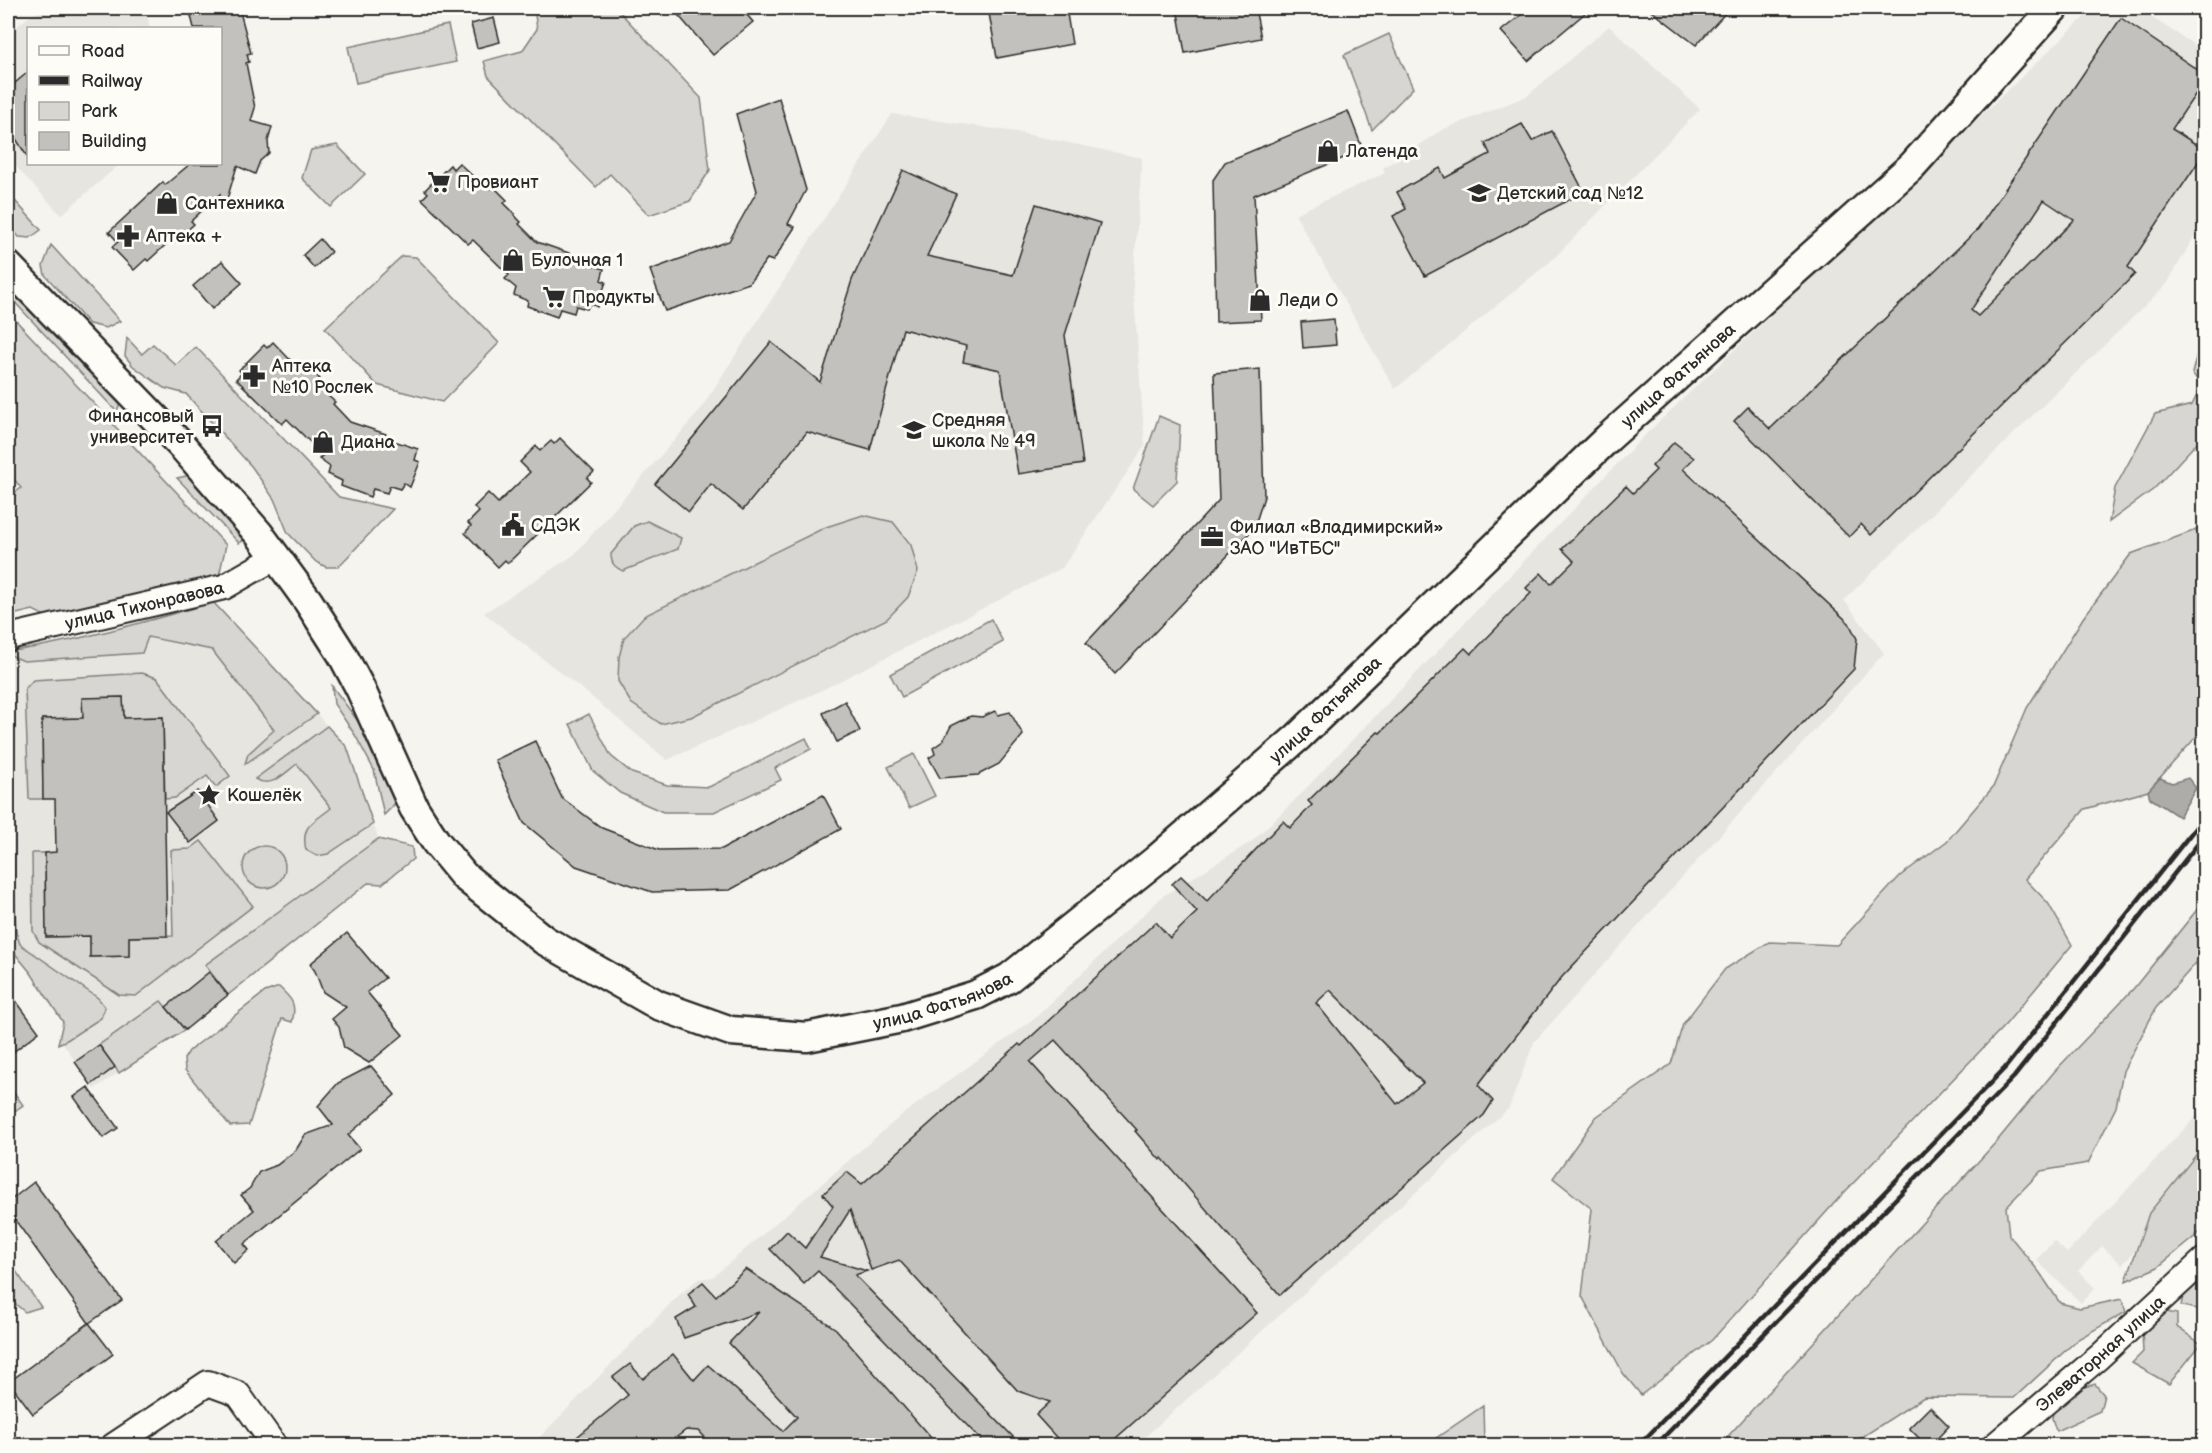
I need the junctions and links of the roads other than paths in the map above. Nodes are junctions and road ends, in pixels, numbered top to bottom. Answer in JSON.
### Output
{"nodes":[{"id":1,"x":2054,"y":8,"type":"edge"},
{"id":2,"x":10,"y":268,"type":"edge"},
{"id":3,"x":276,"y":557,"type":"junction"},
{"id":4,"x":8,"y":639,"type":"edge"},
{"id":5,"x":2205,"y":1260,"type":"edge"},
{"id":6,"x":113,"y":1446,"type":"edge"},
{"id":7,"x":275,"y":1446,"type":"edge"},
{"id":8,"x":1994,"y":1446,"type":"edge"}],
"edges":[{"from":1,"to":3,"type":"street","name":"улица Фатьянова"},
{"from":2,"to":3,"type":"street","name":"улица Фатьянова"},
{"from":3,"to":4,"type":"street","name":"улица Тихонравова"},
{"from":5,"to":8,"type":"street","name":"Элеваторная улица"},
{"from":6,"to":7,"type":"street"}]}
